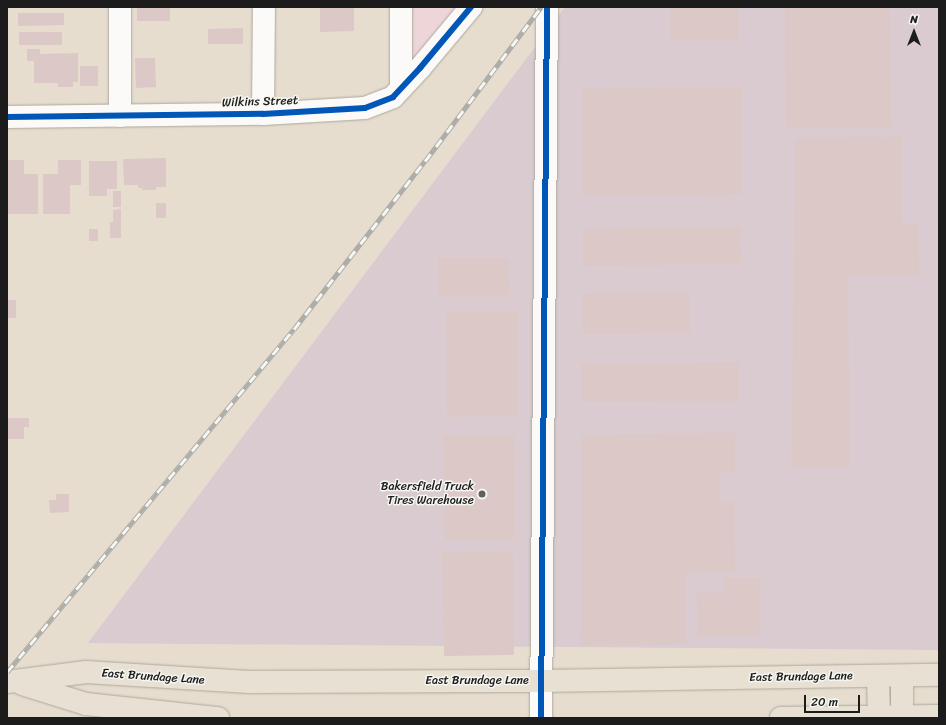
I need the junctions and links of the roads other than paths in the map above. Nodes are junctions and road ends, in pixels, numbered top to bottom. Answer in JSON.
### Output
{"nodes":[{"id":1,"x":120,"y":7,"type":"edge"},
{"id":2,"x":264,"y":7,"type":"edge"},
{"id":3,"x":402,"y":7,"type":"edge"},
{"id":4,"x":471,"y":7,"type":"edge"},
{"id":5,"x":547,"y":7,"type":"edge"},
{"id":6,"x":401,"y":88,"type":"junction"},
{"id":7,"x":262,"y":114,"type":"junction"},
{"id":8,"x":120,"y":116,"type":"junction"},
{"id":9,"x":7,"y":117,"type":"edge"},
{"id":10,"x":939,"y":675,"type":"edge"},
{"id":11,"x":878,"y":676,"type":"junction"},
{"id":12,"x":902,"y":676,"type":"junction"},
{"id":13,"x":542,"y":681,"type":"junction"},
{"id":14,"x":11,"y":682,"type":"edge"},
{"id":15,"x":939,"y":716,"type":"edge"},
{"id":16,"x":879,"y":717,"type":"edge"},
{"id":17,"x":902,"y":717,"type":"edge"},
{"id":18,"x":218,"y":718,"type":"edge"},
{"id":19,"x":542,"y":718,"type":"edge"},
{"id":20,"x":781,"y":718,"type":"edge"}],
"edges":[{"from":1,"to":8,"type":"street"},
{"from":2,"to":7,"type":"street"},
{"from":3,"to":6,"type":"street"},
{"from":4,"to":6,"type":"street","name":"Wilkins Street"},
{"from":5,"to":13,"type":"street"},
{"from":6,"to":7,"type":"street","name":"Wilkins Street"},
{"from":7,"to":8,"type":"street","name":"Wilkins Street"},
{"from":8,"to":9,"type":"street","name":"Wilkins Street"},
{"from":10,"to":12,"type":"main road","name":"East Brundage Lane"},
{"from":11,"to":12,"type":"main road","name":"East Brundage Lane"},
{"from":11,"to":13,"type":"main road","name":"East Brundage Lane"},
{"from":11,"to":16,"type":"main road"},
{"from":12,"to":17,"type":"main road"},
{"from":13,"to":14,"type":"main road","name":"East Brundage Lane"},
{"from":13,"to":19,"type":"street"},
{"from":14,"to":18,"type":"main road","name":"East Brundage Lane"},
{"from":15,"to":17,"type":"main road"},
{"from":16,"to":17,"type":"main road"},
{"from":16,"to":20,"type":"main road"}]}
